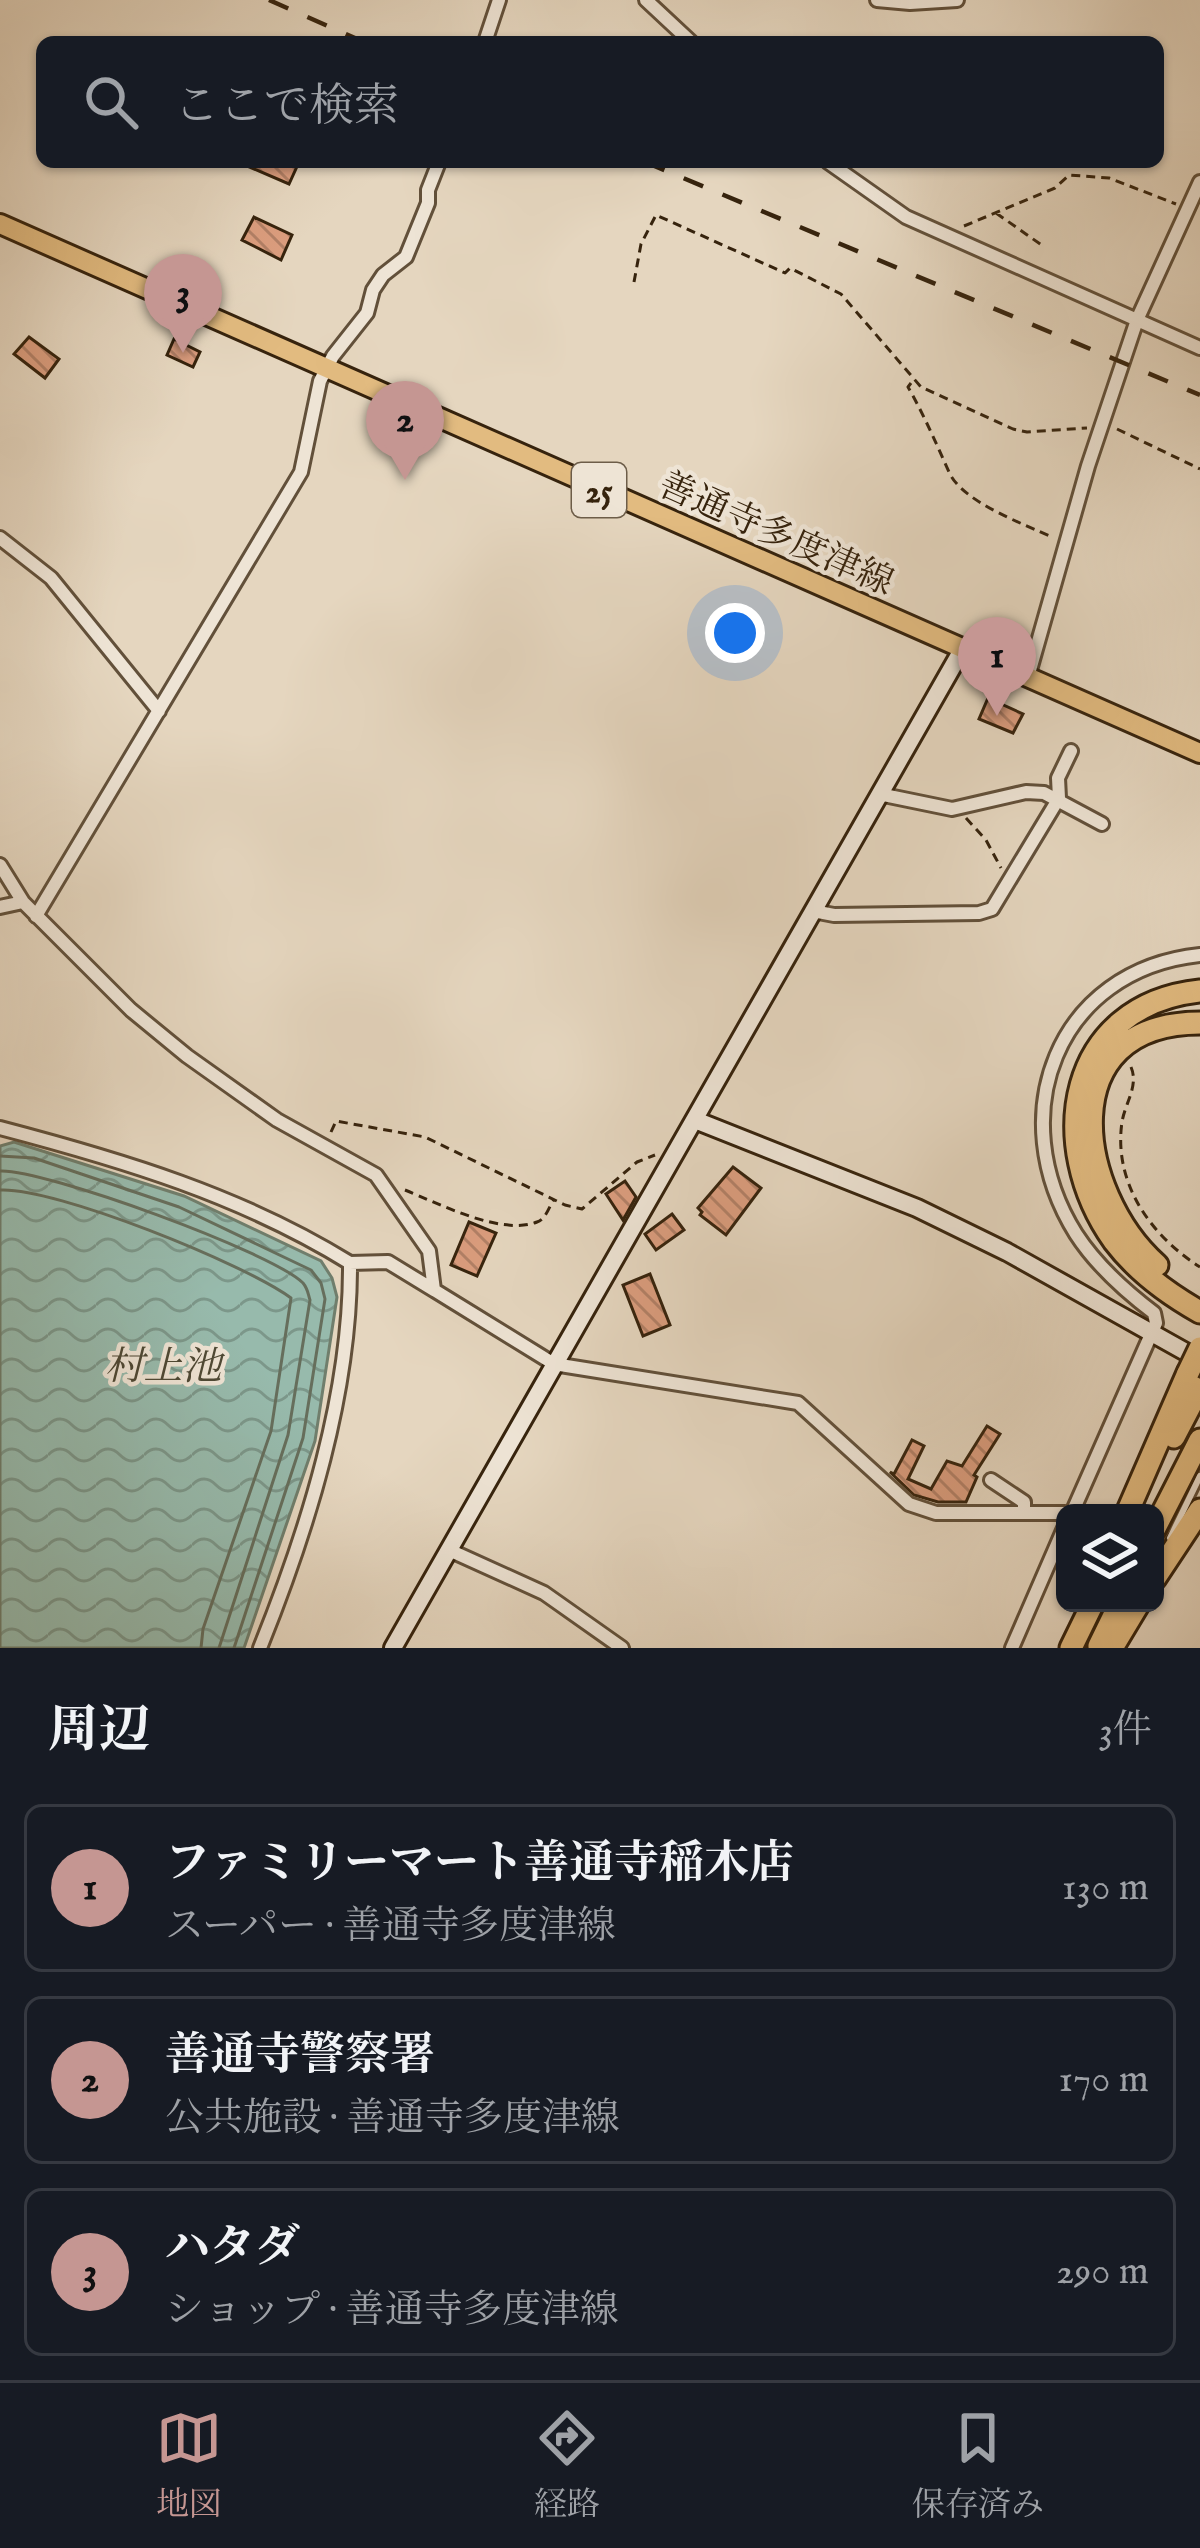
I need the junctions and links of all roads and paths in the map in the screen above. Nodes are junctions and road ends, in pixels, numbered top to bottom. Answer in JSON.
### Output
{"nodes":[{"id":1,"x":499,"y":0,"type":"edge"},
{"id":2,"x":646,"y":0,"type":"edge"},
{"id":3,"x":877,"y":0,"type":"edge"},
{"id":4,"x":957,"y":0,"type":"edge"},
{"id":5,"x":487,"y":36,"type":"edge"},
{"id":6,"x":685,"y":36,"type":"edge"},
{"id":7,"x":437,"y":168,"type":"edge"},
{"id":8,"x":837,"y":168,"type":"edge"},
{"id":9,"x":1200,"y":182,"type":"edge"},
{"id":10,"x":1189,"y":209,"type":"junction"},
{"id":11,"x":994,"y":212,"type":"junction"},
{"id":12,"x":0,"y":224,"type":"edge"},
{"id":13,"x":944,"y":236,"type":"junction"},
{"id":14,"x":1043,"y":246,"type":"dead end"},
{"id":15,"x":634,"y":282,"type":"dead end"},
{"id":16,"x":1137,"y":320,"type":"junction"},
{"id":17,"x":1200,"y":348,"type":"edge"},
{"id":18,"x":327,"y":369,"type":"junction"},
{"id":19,"x":913,"y":381,"type":"junction"},
{"id":20,"x":1102,"y":427,"type":"junction"},
{"id":21,"x":1200,"y":469,"type":"edge"},
{"id":22,"x":0,"y":538,"type":"edge"},
{"id":23,"x":1065,"y":543,"type":"junction"},
{"id":24,"x":962,"y":650,"type":"junction"},
{"id":25,"x":1028,"y":677,"type":"junction"},
{"id":26,"x":159,"y":711,"type":"junction"},
{"id":27,"x":1071,"y":751,"type":"dead end"},
{"id":28,"x":1200,"y":753,"type":"edge"},
{"id":29,"x":880,"y":794,"type":"junction"},
{"id":30,"x":1059,"y":798,"type":"junction"},
{"id":31,"x":955,"y":809,"type":"junction"},
{"id":32,"x":1102,"y":824,"type":"dead end"},
{"id":33,"x":0,"y":865,"type":"edge"},
{"id":34,"x":1010,"y":882,"type":"junction"},
{"id":35,"x":22,"y":902,"type":"junction"},
{"id":36,"x":0,"y":907,"type":"edge"},
{"id":37,"x":813,"y":911,"type":"junction"},
{"id":38,"x":36,"y":916,"type":"junction"},
{"id":39,"x":1200,"y":955,"type":"edge"},
{"id":40,"x":1200,"y":991,"type":"edge"},
{"id":41,"x":1200,"y":1023,"type":"edge"},
{"id":42,"x":1130,"y":1066,"type":"dead end"},
{"id":43,"x":695,"y":1120,"type":"junction"},
{"id":44,"x":0,"y":1128,"type":"edge"},
{"id":45,"x":325,"y":1145,"type":"junction"},
{"id":46,"x":675,"y":1154,"type":"junction"},
{"id":47,"x":381,"y":1181,"type":"junction"},
{"id":48,"x":554,"y":1199,"type":"junction"},
{"id":49,"x":350,"y":1263,"type":"junction"},
{"id":50,"x":1200,"y":1267,"type":"edge"},
{"id":51,"x":434,"y":1290,"type":"junction"},
{"id":52,"x":1200,"y":1296,"type":"edge"},
{"id":53,"x":1200,"y":1312,"type":"edge"},
{"id":54,"x":1151,"y":1335,"type":"junction"},
{"id":55,"x":1200,"y":1348,"type":"edge"},
{"id":56,"x":554,"y":1364,"type":"junction"},
{"id":57,"x":1196,"y":1373,"type":"edge"},
{"id":58,"x":1200,"y":1440,"type":"edge"},
{"id":59,"x":1200,"y":1476,"type":"edge"},
{"id":60,"x":991,"y":1480,"type":"dead end"},
{"id":61,"x":1073,"y":1504,"type":"edge"},
{"id":62,"x":1136,"y":1504,"type":"edge"},
{"id":63,"x":1164,"y":1510,"type":"edge"},
{"id":64,"x":1200,"y":1510,"type":"edge"},
{"id":65,"x":1024,"y":1513,"type":"junction"},
{"id":66,"x":1056,"y":1513,"type":"edge"},
{"id":67,"x":1056,"y":1547,"type":"edge"},
{"id":68,"x":1164,"y":1548,"type":"edge"},
{"id":69,"x":448,"y":1550,"type":"junction"},
{"id":70,"x":1164,"y":1564,"type":"edge"},
{"id":71,"x":1086,"y":1612,"type":"edge"},
{"id":72,"x":1118,"y":1612,"type":"edge"},
{"id":73,"x":1132,"y":1612,"type":"edge"},
{"id":74,"x":1109,"y":1645,"type":"edge"},
{"id":75,"x":260,"y":1648,"type":"edge"},
{"id":76,"x":393,"y":1648,"type":"edge"},
{"id":77,"x":622,"y":1648,"type":"edge"},
{"id":78,"x":1012,"y":1648,"type":"edge"},
{"id":79,"x":1070,"y":1648,"type":"edge"}],
"edges":[{"from":1,"to":5,"type":"street"},
{"from":2,"to":6,"type":"street"},
{"from":3,"to":4,"type":"street"},
{"from":7,"to":18,"type":"street"},
{"from":8,"to":13,"type":"street"},
{"from":9,"to":10,"type":"street"},
{"from":10,"to":11,"type":"path"},
{"from":10,"to":16,"type":"street"},
{"from":11,"to":13,"type":"path"},
{"from":11,"to":14,"type":"path"},
{"from":12,"to":18,"type":"main road","name":"善通寺多度津線","number":"25"},
{"from":13,"to":16,"type":"street"},
{"from":15,"to":19,"type":"path"},
{"from":16,"to":17,"type":"street"},
{"from":16,"to":20,"type":"street"},
{"from":18,"to":24,"type":"main road","name":"善通寺多度津線","number":"25"},
{"from":18,"to":26,"type":"street"},
{"from":19,"to":20,"type":"path"},
{"from":19,"to":23,"type":"path"},
{"from":20,"to":21,"type":"path"},
{"from":20,"to":23,"type":"street"},
{"from":22,"to":26,"type":"street"},
{"from":23,"to":25,"type":"street"},
{"from":24,"to":25,"type":"main road","name":"善通寺多度津線","number":"25"},
{"from":24,"to":29,"type":"street"},
{"from":25,"to":28,"type":"main road","name":"善通寺多度津線","number":"25"},
{"from":26,"to":38,"type":"street"},
{"from":27,"to":30,"type":"street"},
{"from":29,"to":31,"type":"street"},
{"from":29,"to":37,"type":"street"},
{"from":30,"to":31,"type":"street"},
{"from":30,"to":32,"type":"street"},
{"from":30,"to":34,"type":"street"},
{"from":31,"to":34,"type":"path"},
{"from":33,"to":35,"type":"street"},
{"from":34,"to":37,"type":"street"},
{"from":35,"to":36,"type":"street"},
{"from":35,"to":38,"type":"street"},
{"from":37,"to":43,"type":"street"},
{"from":38,"to":45,"type":"street"},
{"from":39,"to":54,"type":"street"},
{"from":40,"to":53,"type":"highway"},
{"from":41,"to":52,"type":"highway"},
{"from":42,"to":50,"type":"path"},
{"from":43,"to":46,"type":"street"},
{"from":43,"to":54,"type":"street"},
{"from":44,"to":49,"type":"street"},
{"from":45,"to":47,"type":"street"},
{"from":45,"to":48,"type":"path"},
{"from":46,"to":48,"type":"path"},
{"from":46,"to":56,"type":"street"},
{"from":47,"to":48,"type":"path"},
{"from":47,"to":51,"type":"street"},
{"from":49,"to":51,"type":"street"},
{"from":49,"to":75,"type":"street"},
{"from":51,"to":56,"type":"street"},
{"from":54,"to":57,"type":"street"},
{"from":54,"to":61,"type":"street"},
{"from":55,"to":57,"type":"highway","bridge":true},
{"from":56,"to":65,"type":"street"},
{"from":56,"to":69,"type":"street"},
{"from":57,"to":62,"type":"highway"},
{"from":58,"to":63,"type":"highway"},
{"from":59,"to":68,"type":"lane"},
{"from":60,"to":65,"type":"street"},
{"from":64,"to":70,"type":"highway"},
{"from":65,"to":66,"type":"street"},
{"from":67,"to":78,"type":"street"},
{"from":69,"to":76,"type":"street"},
{"from":69,"to":77,"type":"street"},
{"from":71,"to":79,"type":"highway"},
{"from":72,"to":74,"type":"highway"},
{"from":73,"to":74,"type":"highway"}]}
